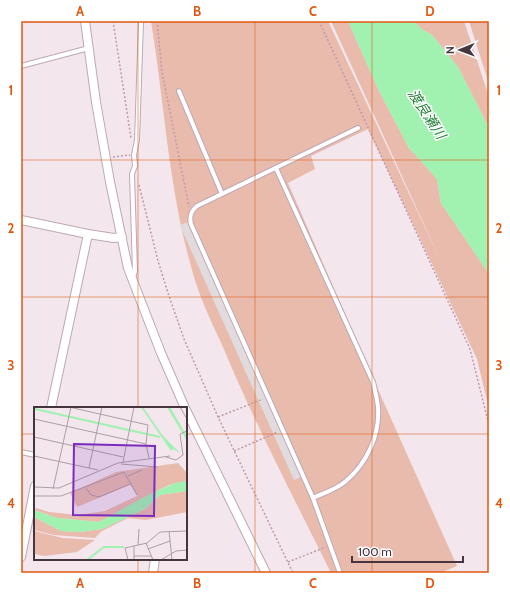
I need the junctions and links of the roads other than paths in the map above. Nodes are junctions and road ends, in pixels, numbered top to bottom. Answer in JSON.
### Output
{"nodes":[{"id":1,"x":86,"y":21,"type":"edge"},
{"id":2,"x":141,"y":21,"type":"edge"},
{"id":3,"x":89,"y":48,"type":"junction"},
{"id":4,"x":21,"y":66,"type":"edge"},
{"id":5,"x":179,"y":91,"type":"dead end"},
{"id":6,"x":358,"y":128,"type":"dead end"},
{"id":7,"x":276,"y":168,"type":"junction"},
{"id":8,"x":222,"y":194,"type":"junction"},
{"id":9,"x":21,"y":220,"type":"edge"},
{"id":10,"x":88,"y":234,"type":"junction"},
{"id":11,"x":122,"y":237,"type":"junction"},
{"id":12,"x":132,"y":281,"type":"junction"},
{"id":13,"x":51,"y":407,"type":"edge"},
{"id":14,"x":184,"y":407,"type":"edge"},
{"id":15,"x":187,"y":413,"type":"edge"},
{"id":16,"x":21,"y":452,"type":"edge"},
{"id":17,"x":34,"y":455,"type":"edge"},
{"id":18,"x":34,"y":491,"type":"edge"},
{"id":19,"x":313,"y":498,"type":"junction"},
{"id":20,"x":21,"y":557,"type":"edge"},
{"id":21,"x":156,"y":560,"type":"edge"},
{"id":22,"x":152,"y":573,"type":"edge"},
{"id":23,"x":266,"y":573,"type":"edge"},
{"id":24,"x":340,"y":573,"type":"edge"}],
"edges":[{"from":1,"to":3,"type":"street"},
{"from":2,"to":12,"type":"lane"},
{"from":3,"to":4,"type":"lane"},
{"from":3,"to":11,"type":"street"},
{"from":5,"to":8,"type":"lane"},
{"from":6,"to":7,"type":"lane"},
{"from":7,"to":8,"type":"lane"},
{"from":7,"to":19,"type":"lane"},
{"from":8,"to":19,"type":"lane"},
{"from":9,"to":10,"type":"street"},
{"from":10,"to":11,"type":"street"},
{"from":10,"to":13,"type":"street"},
{"from":11,"to":12,"type":"street"},
{"from":12,"to":14,"type":"street"},
{"from":15,"to":23,"type":"street"},
{"from":16,"to":17,"type":"lane"},
{"from":18,"to":20,"type":"street"},
{"from":19,"to":24,"type":"lane"},
{"from":21,"to":22,"type":"street"}]}
